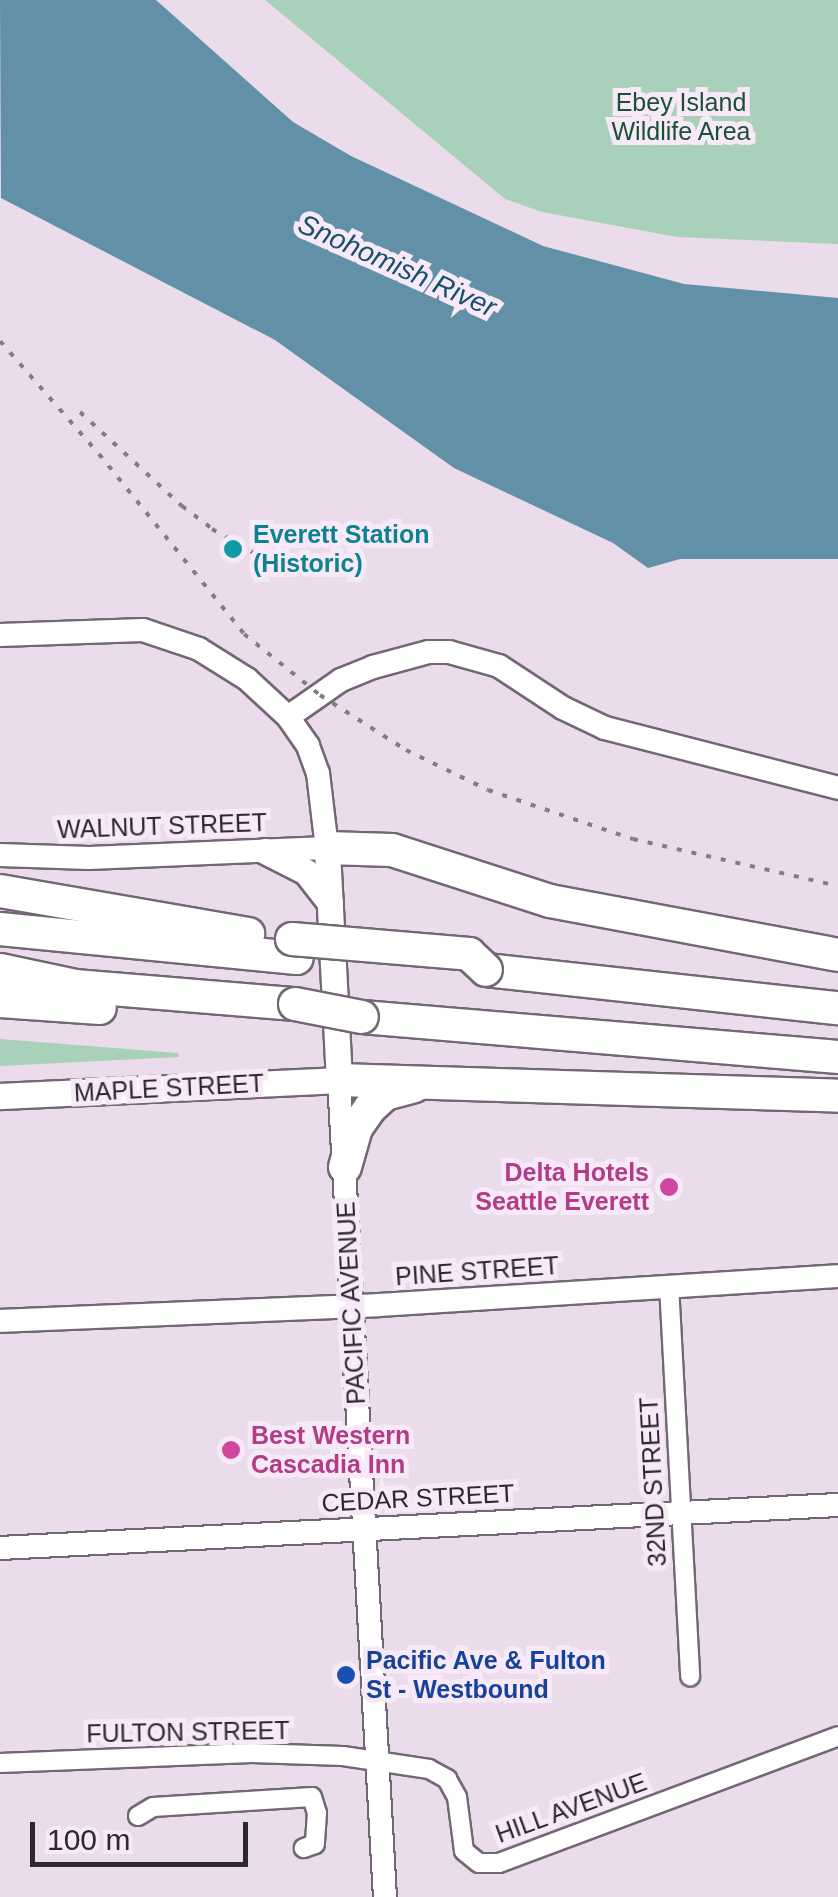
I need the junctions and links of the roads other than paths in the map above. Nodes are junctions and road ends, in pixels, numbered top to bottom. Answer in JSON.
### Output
{"nodes":[{"id":1,"x":0,"y":635,"type":"edge"},
{"id":2,"x":288,"y":716,"type":"junction"},
{"id":3,"x":838,"y":788,"type":"edge"},
{"id":4,"x":327,"y":848,"type":"junction"},
{"id":5,"x":265,"y":851,"type":"junction"},
{"id":6,"x":0,"y":855,"type":"edge"},
{"id":7,"x":0,"y":891,"type":"edge"},
{"id":8,"x":330,"y":903,"type":"junction"},
{"id":9,"x":0,"y":930,"type":"edge"},
{"id":10,"x":295,"y":948,"type":"junction"},
{"id":11,"x":838,"y":954,"type":"edge"},
{"id":12,"x":0,"y":970,"type":"edge"},
{"id":13,"x":0,"y":1001,"type":"edge"},
{"id":14,"x":838,"y":1008,"type":"edge"},
{"id":15,"x":295,"y":1010,"type":"junction"},
{"id":16,"x":838,"y":1058,"type":"edge"},
{"id":17,"x":339,"y":1080,"type":"junction"},
{"id":18,"x":429,"y":1082,"type":"junction"},
{"id":19,"x":0,"y":1096,"type":"edge"},
{"id":20,"x":838,"y":1096,"type":"edge"},
{"id":21,"x":345,"y":1167,"type":"junction"},
{"id":22,"x":838,"y":1276,"type":"edge"},
{"id":23,"x":669,"y":1285,"type":"junction"},
{"id":24,"x":351,"y":1306,"type":"junction"},
{"id":25,"x":0,"y":1320,"type":"edge"},
{"id":26,"x":838,"y":1504,"type":"edge"},
{"id":27,"x":678,"y":1512,"type":"junction"},
{"id":28,"x":361,"y":1528,"type":"junction"},
{"id":29,"x":0,"y":1548,"type":"edge"},
{"id":30,"x":690,"y":1676,"type":"dead end"},
{"id":31,"x":838,"y":1736,"type":"edge"},
{"id":32,"x":376,"y":1760,"type":"junction"},
{"id":33,"x":0,"y":1764,"type":"edge"},
{"id":34,"x":138,"y":1816,"type":"dead end"},
{"id":35,"x":304,"y":1848,"type":"dead end"},
{"id":36,"x":385,"y":1897,"type":"edge"}],
"edges":[{"from":1,"to":2,"type":"street","name":"PACIFIC AVENUE"},
{"from":2,"to":3,"type":"street"},
{"from":2,"to":4,"type":"street","name":"PACIFIC AVENUE"},
{"from":4,"to":5,"type":"street","name":"WALNUT STREET"},
{"from":4,"to":8,"type":"main road","name":"PACIFIC AVENUE"},
{"from":4,"to":11,"type":"highway"},
{"from":5,"to":6,"type":"street","name":"WALNUT STREET"},
{"from":5,"to":8,"type":"main road"},
{"from":7,"to":10,"type":"highway"},
{"from":8,"to":17,"type":"main road","name":"PACIFIC AVENUE"},
{"from":9,"to":10,"type":"highway"},
{"from":10,"to":14,"type":"highway","bridge":true},
{"from":12,"to":15,"type":"highway"},
{"from":13,"to":15,"type":"highway"},
{"from":15,"to":16,"type":"highway","bridge":true},
{"from":17,"to":18,"type":"highway"},
{"from":17,"to":19,"type":"main road","name":"MAPLE STREET"},
{"from":17,"to":21,"type":"street","name":"PACIFIC AVENUE"},
{"from":18,"to":20,"type":"highway"},
{"from":18,"to":21,"type":"highway"},
{"from":21,"to":24,"type":"street","name":"PACIFIC AVENUE"},
{"from":22,"to":23,"type":"street","name":"PINE STREET"},
{"from":23,"to":24,"type":"street","name":"PINE STREET"},
{"from":23,"to":27,"type":"street","name":"32ND STREET"},
{"from":24,"to":25,"type":"street","name":"PINE STREET"},
{"from":24,"to":28,"type":"street","name":"PACIFIC AVENUE"},
{"from":26,"to":27,"type":"street","name":"CEDAR STREET"},
{"from":27,"to":28,"type":"street","name":"CEDAR STREET"},
{"from":27,"to":30,"type":"street","name":"32ND STREET"},
{"from":28,"to":29,"type":"street","name":"CEDAR STREET"},
{"from":28,"to":32,"type":"street","name":"PACIFIC AVENUE"},
{"from":31,"to":32,"type":"street","name":"HILL AVENUE"},
{"from":32,"to":33,"type":"street","name":"FULTON STREET"},
{"from":32,"to":36,"type":"street","name":"PACIFIC AVENUE"},
{"from":34,"to":35,"type":"street"}]}
